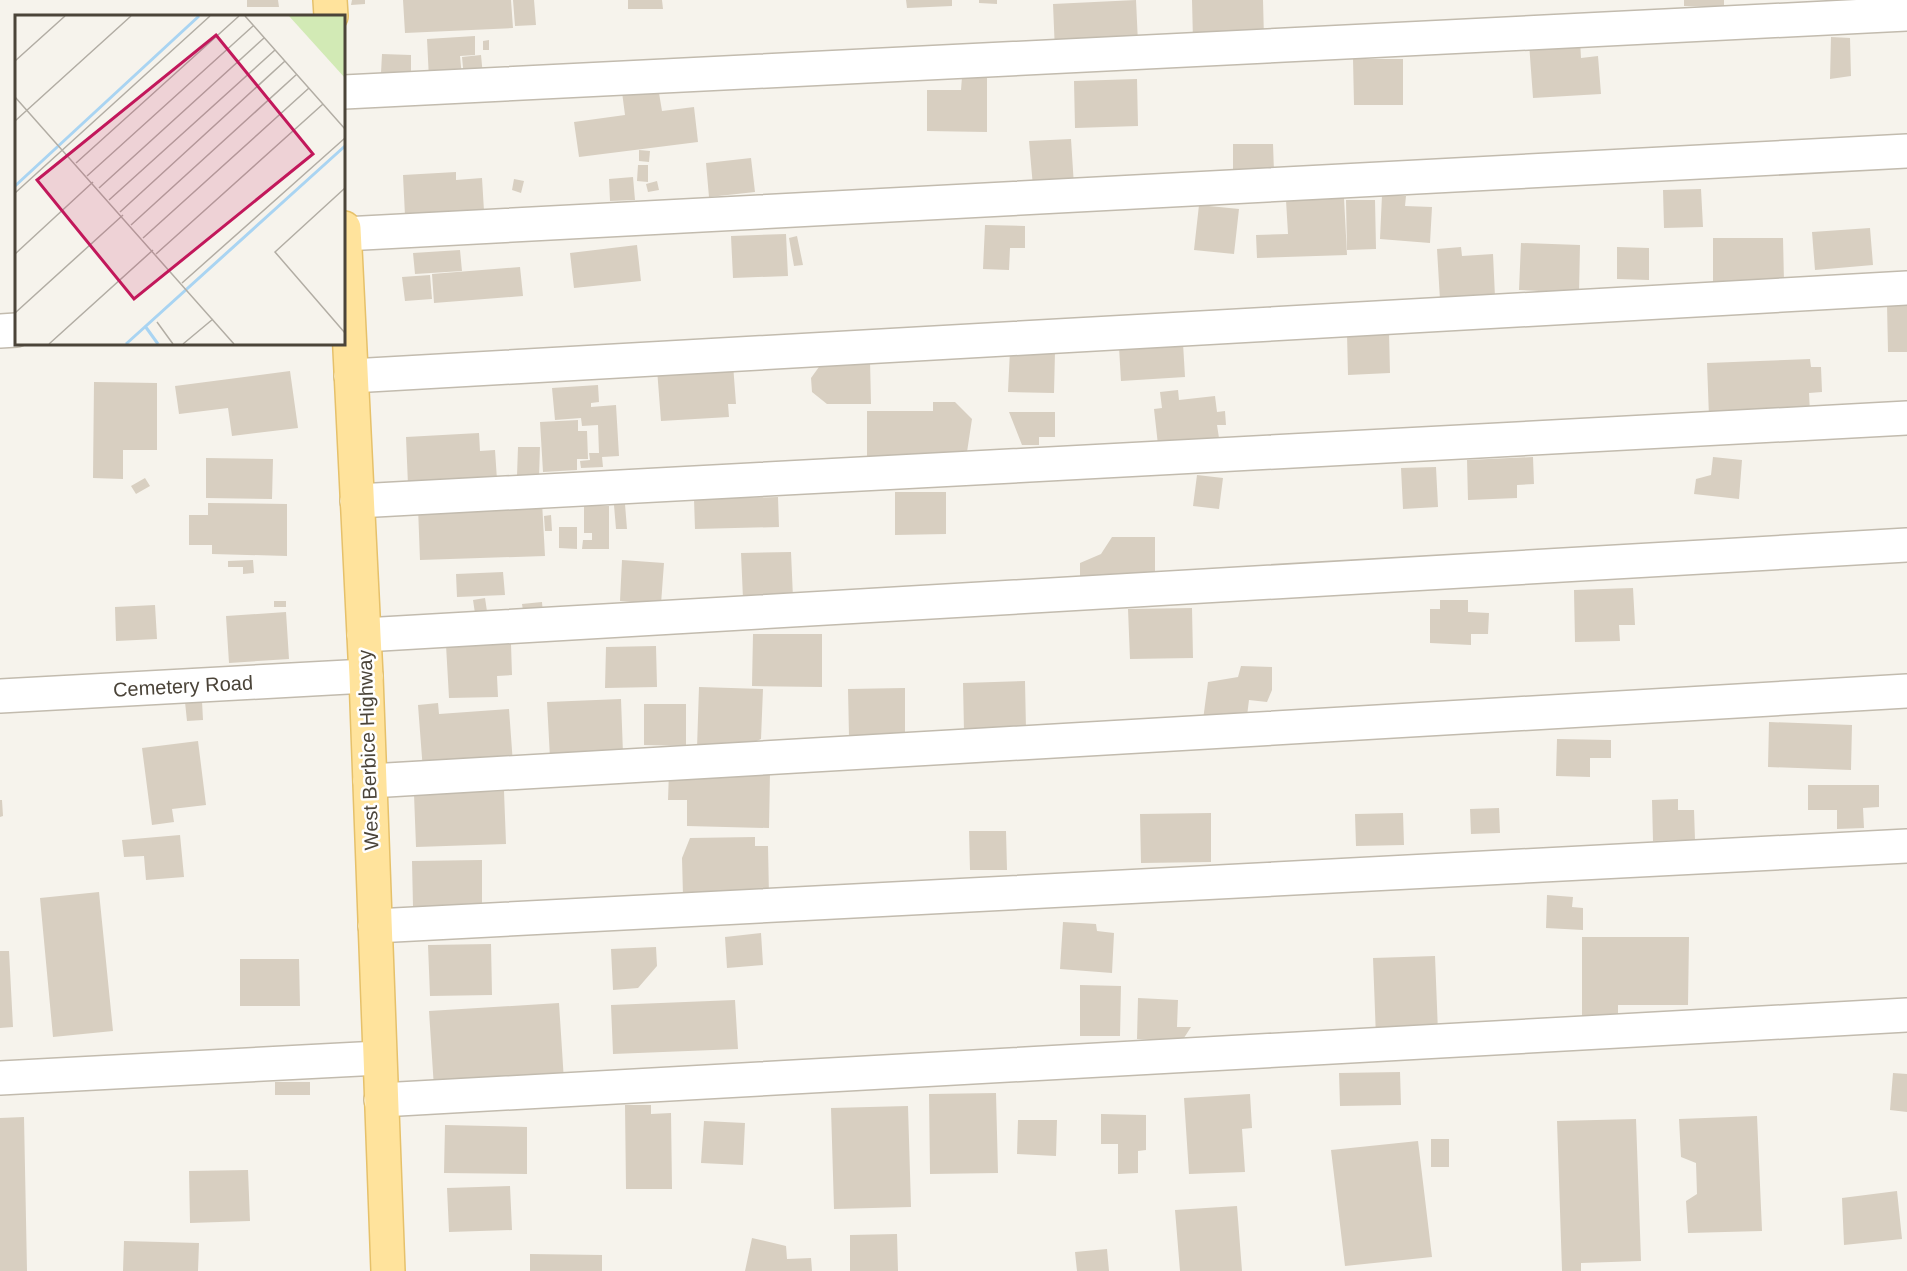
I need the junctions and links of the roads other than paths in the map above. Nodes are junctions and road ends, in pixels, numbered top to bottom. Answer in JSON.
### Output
{"nodes":[{"id":1,"x":330,"y":0,"type":"edge"},
{"id":2,"x":1907,"y":14,"type":"edge"},
{"id":3,"x":331,"y":15,"type":"edge"},
{"id":4,"x":345,"y":92,"type":"edge"},
{"id":5,"x":1907,"y":151,"type":"edge"},
{"id":6,"x":345,"y":234,"type":"edge"},
{"id":7,"x":345,"y":272,"type":"edge"},
{"id":8,"x":1907,"y":288,"type":"edge"},
{"id":9,"x":346,"y":311,"type":"edge"},
{"id":10,"x":15,"y":330,"type":"edge"},
{"id":11,"x":0,"y":331,"type":"edge"},
{"id":12,"x":351,"y":376,"type":"junction"},
{"id":13,"x":1907,"y":418,"type":"edge"},
{"id":14,"x":357,"y":501,"type":"junction"},
{"id":15,"x":1907,"y":545,"type":"edge"},
{"id":16,"x":364,"y":635,"type":"junction"},
{"id":17,"x":366,"y":676,"type":"junction"},
{"id":18,"x":1907,"y":691,"type":"edge"},
{"id":19,"x":0,"y":696,"type":"edge"},
{"id":20,"x":370,"y":781,"type":"junction"},
{"id":21,"x":1907,"y":846,"type":"edge"},
{"id":22,"x":375,"y":926,"type":"junction"},
{"id":23,"x":1907,"y":1015,"type":"edge"},
{"id":24,"x":379,"y":1058,"type":"junction"},
{"id":25,"x":0,"y":1078,"type":"edge"},
{"id":26,"x":381,"y":1100,"type":"junction"},
{"id":27,"x":388,"y":1271,"type":"edge"}],
"edges":[{"from":1,"to":3,"type":"main road"},
{"from":2,"to":4,"type":"street"},
{"from":5,"to":6,"type":"street"},
{"from":7,"to":9,"type":"main road","name":"West Berbice Highway"},
{"from":8,"to":12,"type":"street"},
{"from":9,"to":12,"type":"main road","name":"West Berbice Highway"},
{"from":10,"to":11,"type":"street"},
{"from":12,"to":14,"type":"main road","name":"West Berbice Highway"},
{"from":13,"to":14,"type":"street"},
{"from":14,"to":16,"type":"main road","name":"West Berbice Highway"},
{"from":15,"to":16,"type":"street"},
{"from":16,"to":17,"type":"main road","name":"West Berbice Highway"},
{"from":17,"to":19,"type":"street","name":"Cemetery Road"},
{"from":17,"to":20,"type":"main road","name":"West Berbice Highway"},
{"from":18,"to":20,"type":"street"},
{"from":20,"to":22,"type":"main road","name":"West Berbice Highway"},
{"from":21,"to":22,"type":"street"},
{"from":22,"to":24,"type":"main road","name":"West Berbice Highway"},
{"from":23,"to":26,"type":"street"},
{"from":24,"to":25,"type":"street"},
{"from":24,"to":26,"type":"main road","name":"West Berbice Highway"},
{"from":26,"to":27,"type":"main road","name":"West Berbice Highway"}]}
